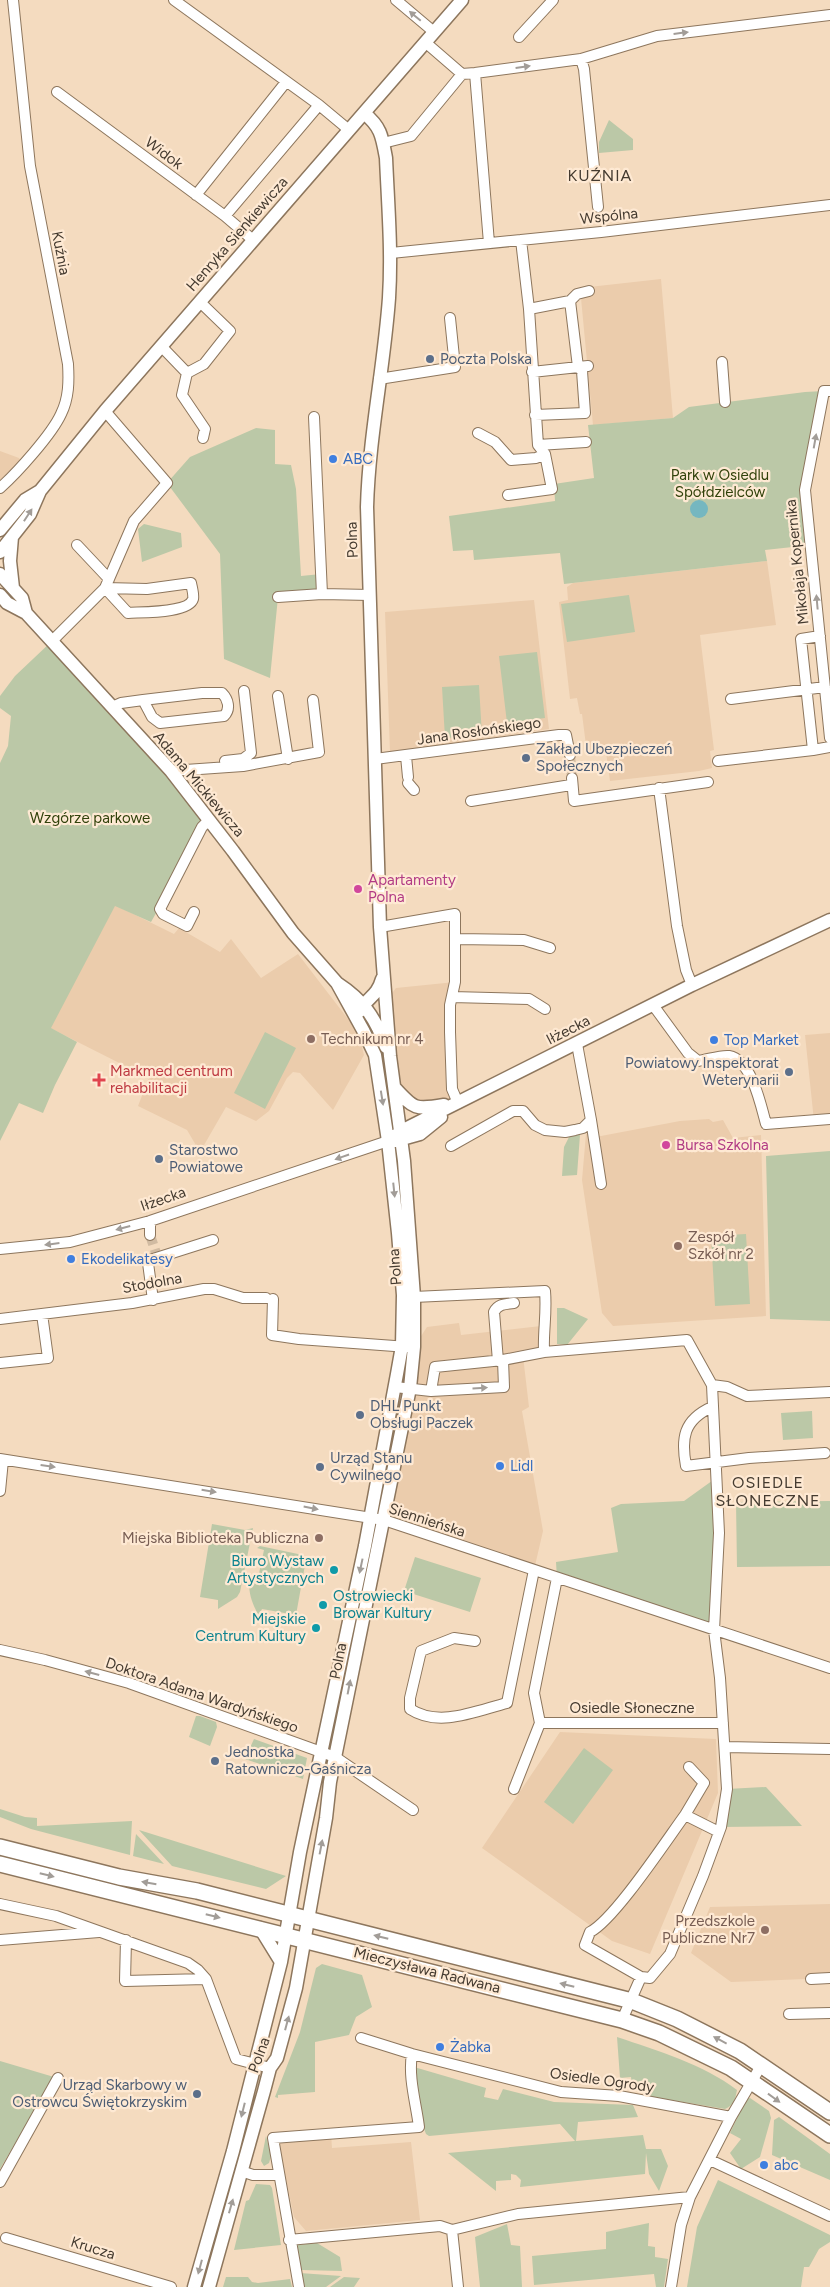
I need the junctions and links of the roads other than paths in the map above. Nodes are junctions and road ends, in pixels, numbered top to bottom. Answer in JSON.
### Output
{"nodes":[{"id":1,"x":13,"y":0,"type":"edge"},
{"id":2,"x":174,"y":0,"type":"edge"},
{"id":3,"x":396,"y":0,"type":"edge"},
{"id":4,"x":462,"y":0,"type":"edge"},
{"id":5,"x":553,"y":0,"type":"edge"},
{"id":6,"x":830,"y":15,"type":"edge"},
{"id":7,"x":434,"y":32,"type":"junction"},
{"id":8,"x":519,"y":37,"type":"dead end"},
{"id":9,"x":425,"y":42,"type":"junction"},
{"id":10,"x":581,"y":59,"type":"junction"},
{"id":11,"x":475,"y":73,"type":"junction"},
{"id":12,"x":462,"y":74,"type":"junction"},
{"id":13,"x":286,"y":82,"type":"junction"},
{"id":14,"x":57,"y":92,"type":"dead end"},
{"id":15,"x":319,"y":105,"type":"junction"},
{"id":16,"x":364,"y":113,"type":"junction"},
{"id":17,"x":349,"y":130,"type":"junction"},
{"id":18,"x":383,"y":143,"type":"junction"},
{"id":19,"x":196,"y":196,"type":"junction"},
{"id":20,"x":830,"y":205,"type":"edge"},
{"id":21,"x":598,"y":207,"type":"dead end"},
{"id":22,"x":225,"y":216,"type":"junction"},
{"id":23,"x":253,"y":240,"type":"junction"},
{"id":24,"x":521,"y":240,"type":"junction"},
{"id":25,"x":489,"y":243,"type":"junction"},
{"id":26,"x":391,"y":253,"type":"junction"},
{"id":27,"x":589,"y":291,"type":"dead end"},
{"id":28,"x":570,"y":301,"type":"junction"},
{"id":29,"x":200,"y":302,"type":"junction"},
{"id":30,"x":529,"y":309,"type":"junction"},
{"id":31,"x":450,"y":318,"type":"dead end"},
{"id":32,"x":161,"y":346,"type":"junction"},
{"id":33,"x":722,"y":362,"type":"dead end"},
{"id":34,"x":583,"y":366,"type":"junction"},
{"id":35,"x":532,"y":372,"type":"junction"},
{"id":36,"x":187,"y":373,"type":"junction"},
{"id":37,"x":379,"y":379,"type":"junction"},
{"id":38,"x":827,"y":391,"type":"edge"},
{"id":39,"x":725,"y":402,"type":"dead end"},
{"id":40,"x":104,"y":411,"type":"junction"},
{"id":41,"x":535,"y":415,"type":"junction"},
{"id":42,"x":314,"y":416,"type":"dead end"},
{"id":43,"x":478,"y":433,"type":"dead end"},
{"id":44,"x":203,"y":438,"type":"dead end"},
{"id":45,"x":586,"y":442,"type":"dead end"},
{"id":46,"x":538,"y":445,"type":"junction"},
{"id":47,"x":545,"y":454,"type":"junction"},
{"id":48,"x":0,"y":488,"type":"edge"},
{"id":49,"x":40,"y":491,"type":"junction"},
{"id":50,"x":508,"y":495,"type":"dead end"},
{"id":51,"x":2,"y":524,"type":"edge"},
{"id":52,"x":12,"y":536,"type":"junction"},
{"id":53,"x":77,"y":545,"type":"dead end"},
{"id":54,"x":0,"y":552,"type":"edge"},
{"id":55,"x":0,"y":574,"type":"edge"},
{"id":56,"x":107,"y":583,"type":"junction"},
{"id":57,"x":13,"y":588,"type":"junction"},
{"id":58,"x":322,"y":594,"type":"junction"},
{"id":59,"x":370,"y":595,"type":"junction"},
{"id":60,"x":278,"y":597,"type":"dead end"},
{"id":61,"x":2,"y":600,"type":"edge"},
{"id":62,"x":26,"y":613,"type":"junction"},
{"id":63,"x":820,"y":636,"type":"junction"},
{"id":64,"x":52,"y":641,"type":"junction"},
{"id":65,"x":825,"y":688,"type":"junction"},
{"id":66,"x":807,"y":690,"type":"junction"},
{"id":67,"x":244,"y":691,"type":"dead end"},
{"id":68,"x":278,"y":696,"type":"dead end"},
{"id":69,"x":731,"y":699,"type":"dead end"},
{"id":70,"x":143,"y":700,"type":"junction"},
{"id":71,"x":313,"y":700,"type":"dead end"},
{"id":72,"x":112,"y":707,"type":"junction"},
{"id":73,"x":830,"y":738,"type":"edge"},
{"id":74,"x":830,"y":747,"type":"edge"},
{"id":75,"x":813,"y":750,"type":"junction"},
{"id":76,"x":570,"y":755,"type":"tunnel mouth"},
{"id":77,"x":406,"y":756,"type":"junction"},
{"id":78,"x":288,"y":759,"type":"junction"},
{"id":79,"x":375,"y":759,"type":"junction"},
{"id":80,"x":718,"y":761,"type":"dead end"},
{"id":81,"x":198,"y":768,"type":"junction"},
{"id":82,"x":171,"y":771,"type":"junction"},
{"id":83,"x":708,"y":782,"type":"dead end"},
{"id":84,"x":410,"y":783,"type":"dead end"},
{"id":85,"x":659,"y":788,"type":"junction"},
{"id":86,"x":472,"y":801,"type":"dead end"},
{"id":87,"x":209,"y":820,"type":"junction"},
{"id":88,"x":194,"y":912,"type":"dead end"},
{"id":89,"x":830,"y":920,"type":"edge"},
{"id":90,"x":380,"y":927,"type":"junction"},
{"id":91,"x":455,"y":939,"type":"junction"},
{"id":92,"x":550,"y":948,"type":"dead end"},
{"id":93,"x":384,"y":975,"type":"junction"},
{"id":94,"x":337,"y":983,"type":"junction"},
{"id":95,"x":692,"y":985,"type":"junction"},
{"id":96,"x":452,"y":997,"type":"junction"},
{"id":97,"x":386,"y":1001,"type":"junction"},
{"id":98,"x":653,"y":1005,"type":"junction"},
{"id":99,"x":545,"y":1008,"type":"dead end"},
{"id":100,"x":367,"y":1009,"type":"junction"},
{"id":101,"x":357,"y":1017,"type":"junction"},
{"id":102,"x":576,"y":1044,"type":"junction"},
{"id":103,"x":390,"y":1056,"type":"junction"},
{"id":104,"x":395,"y":1088,"type":"junction"},
{"id":105,"x":458,"y":1103,"type":"junction"},
{"id":106,"x":591,"y":1120,"type":"junction"},
{"id":107,"x":830,"y":1120,"type":"edge"},
{"id":108,"x":401,"y":1136,"type":"junction"},
{"id":109,"x":388,"y":1141,"type":"junction"},
{"id":110,"x":451,"y":1146,"type":"dead end"},
{"id":111,"x":601,"y":1184,"type":"dead end"},
{"id":112,"x":150,"y":1221,"type":"junction"},
{"id":113,"x":150,"y":1235,"type":"tunnel mouth"},
{"id":114,"x":213,"y":1240,"type":"dead end"},
{"id":115,"x":0,"y":1249,"type":"edge"},
{"id":116,"x":406,"y":1262,"type":"junction"},
{"id":117,"x":414,"y":1297,"type":"junction"},
{"id":118,"x":153,"y":1300,"type":"junction"},
{"id":119,"x":514,"y":1303,"type":"dead end"},
{"id":120,"x":42,"y":1314,"type":"junction"},
{"id":121,"x":0,"y":1319,"type":"edge"},
{"id":122,"x":408,"y":1347,"type":"junction"},
{"id":123,"x":544,"y":1352,"type":"junction"},
{"id":124,"x":500,"y":1360,"type":"junction"},
{"id":125,"x":0,"y":1363,"type":"edge"},
{"id":126,"x":712,"y":1385,"type":"junction"},
{"id":127,"x":395,"y":1387,"type":"junction"},
{"id":128,"x":410,"y":1388,"type":"junction"},
{"id":129,"x":431,"y":1391,"type":"junction"},
{"id":130,"x":830,"y":1392,"type":"edge"},
{"id":131,"x":712,"y":1407,"type":"junction"},
{"id":132,"x":825,"y":1453,"type":"dead end"},
{"id":133,"x":1,"y":1460,"type":"edge"},
{"id":134,"x":714,"y":1462,"type":"junction"},
{"id":135,"x":0,"y":1492,"type":"edge"},
{"id":136,"x":369,"y":1518,"type":"junction"},
{"id":137,"x":384,"y":1520,"type":"junction"},
{"id":138,"x":534,"y":1570,"type":"junction"},
{"id":139,"x":557,"y":1578,"type":"junction"},
{"id":140,"x":714,"y":1630,"type":"junction"},
{"id":141,"x":475,"y":1641,"type":"dead end"},
{"id":142,"x":0,"y":1650,"type":"edge"},
{"id":143,"x":830,"y":1668,"type":"edge"},
{"id":144,"x":540,"y":1723,"type":"junction"},
{"id":145,"x":723,"y":1723,"type":"junction"},
{"id":146,"x":725,"y":1747,"type":"junction"},
{"id":147,"x":830,"y":1749,"type":"edge"},
{"id":148,"x":321,"y":1753,"type":"junction"},
{"id":149,"x":334,"y":1757,"type":"junction"},
{"id":150,"x":689,"y":1767,"type":"dead end"},
{"id":151,"x":514,"y":1789,"type":"dead end"},
{"id":152,"x":412,"y":1810,"type":"dead end"},
{"id":153,"x":685,"y":1815,"type":"junction"},
{"id":154,"x":719,"y":1832,"type":"junction"},
{"id":155,"x":0,"y":1847,"type":"edge"},
{"id":156,"x":0,"y":1864,"type":"edge"},
{"id":157,"x":0,"y":1904,"type":"edge"},
{"id":158,"x":289,"y":1914,"type":"junction"},
{"id":159,"x":307,"y":1918,"type":"junction"},
{"id":160,"x":260,"y":1928,"type":"junction"},
{"id":161,"x":102,"y":1931,"type":"junction"},
{"id":162,"x":286,"y":1935,"type":"junction"},
{"id":163,"x":304,"y":1939,"type":"junction"},
{"id":164,"x":0,"y":1940,"type":"edge"},
{"id":165,"x":126,"y":1940,"type":"junction"},
{"id":166,"x":281,"y":1962,"type":"junction"},
{"id":167,"x":641,"y":1978,"type":"junction"},
{"id":168,"x":830,"y":1978,"type":"edge"},
{"id":169,"x":811,"y":1979,"type":"dead end"},
{"id":170,"x":206,"y":1980,"type":"junction"},
{"id":171,"x":632,"y":2001,"type":"junction"},
{"id":172,"x":830,"y":2013,"type":"edge"},
{"id":173,"x":789,"y":2014,"type":"dead end"},
{"id":174,"x":622,"y":2020,"type":"junction"},
{"id":175,"x":361,"y":2038,"type":"dead end"},
{"id":176,"x":412,"y":2054,"type":"junction"},
{"id":177,"x":256,"y":2063,"type":"junction"},
{"id":178,"x":762,"y":2064,"type":"junction"},
{"id":179,"x":270,"y":2068,"type":"junction"},
{"id":180,"x":58,"y":2078,"type":"dead end"},
{"id":181,"x":751,"y":2081,"type":"junction"},
{"id":182,"x":830,"y":2112,"type":"edge"},
{"id":183,"x":730,"y":2116,"type":"junction"},
{"id":184,"x":830,"y":2136,"type":"edge"},
{"id":185,"x":710,"y":2160,"type":"junction"},
{"id":186,"x":241,"y":2171,"type":"junction"},
{"id":187,"x":278,"y":2175,"type":"junction"},
{"id":188,"x":0,"y":2182,"type":"edge"},
{"id":189,"x":690,"y":2197,"type":"junction"},
{"id":190,"x":830,"y":2216,"type":"edge"},
{"id":191,"x":452,"y":2230,"type":"junction"},
{"id":192,"x":6,"y":2238,"type":"dead end"},
{"id":193,"x":289,"y":2240,"type":"junction"},
{"id":194,"x":171,"y":2287,"type":"edge"},
{"id":195,"x":194,"y":2287,"type":"edge"},
{"id":196,"x":209,"y":2287,"type":"edge"},
{"id":197,"x":298,"y":2287,"type":"edge"},
{"id":198,"x":458,"y":2287,"type":"edge"},
{"id":199,"x":671,"y":2287,"type":"edge"}],
"edges":[{"from":1,"to":48,"type":"street","name":"Kuźnia"},
{"from":2,"to":13,"type":"street"},
{"from":7,"to":3,"type":"street","one_way":true},
{"from":4,"to":7,"type":"street","name":"Henryka Sienkiewicza"},
{"from":5,"to":8,"type":"street"},
{"from":10,"to":6,"type":"street","one_way":true},
{"from":7,"to":9,"type":"street","name":"Henryka Sienkiewicza"},
{"from":9,"to":12,"type":"street"},
{"from":9,"to":16,"type":"street","name":"Henryka Sienkiewicza"},
{"from":11,"to":10,"type":"street","one_way":true},
{"from":10,"to":21,"type":"street"},
{"from":11,"to":12,"type":"street"},
{"from":11,"to":25,"type":"street"},
{"from":12,"to":18,"type":"street"},
{"from":13,"to":15,"type":"street"},
{"from":13,"to":19,"type":"street"},
{"from":14,"to":19,"type":"street","name":"Widok"},
{"from":15,"to":17,"type":"street"},
{"from":15,"to":22,"type":"street"},
{"from":16,"to":17,"type":"street","name":"Henryka Sienkiewicza"},
{"from":16,"to":18,"type":"street","name":"Polna"},
{"from":17,"to":23,"type":"street","name":"Henryka Sienkiewicza"},
{"from":18,"to":26,"type":"street","name":"Polna"},
{"from":19,"to":22,"type":"street","name":"Widok"},
{"from":20,"to":24,"type":"street","name":"Wspólna"},
{"from":22,"to":23,"type":"street","name":"Widok"},
{"from":23,"to":29,"type":"street","name":"Henryka Sienkiewicza"},
{"from":24,"to":25,"type":"street","name":"Wspólna"},
{"from":24,"to":30,"type":"street"},
{"from":25,"to":26,"type":"street","name":"Wspólna"},
{"from":26,"to":37,"type":"street","name":"Polna"},
{"from":27,"to":28,"type":"street"},
{"from":28,"to":30,"type":"street"},
{"from":28,"to":34,"type":"street"},
{"from":29,"to":32,"type":"street","name":"Henryka Sienkiewicza"},
{"from":29,"to":36,"type":"street"},
{"from":30,"to":35,"type":"street"},
{"from":31,"to":37,"type":"street"},
{"from":32,"to":36,"type":"street"},
{"from":32,"to":40,"type":"street","name":"Henryka Sienkiewicza"},
{"from":33,"to":39,"type":"street"},
{"from":34,"to":35,"type":"street"},
{"from":34,"to":41,"type":"street"},
{"from":35,"to":41,"type":"street"},
{"from":36,"to":44,"type":"street"},
{"from":37,"to":59,"type":"street","name":"Polna"},
{"from":63,"to":38,"type":"street","name":"Mikołaja Kopernika","one_way":true},
{"from":40,"to":49,"type":"street","name":"Henryka Sienkiewicza"},
{"from":40,"to":56,"type":"street"},
{"from":41,"to":46,"type":"street"},
{"from":42,"to":58,"type":"street"},
{"from":43,"to":47,"type":"street"},
{"from":45,"to":46,"type":"street"},
{"from":46,"to":47,"type":"street"},
{"from":47,"to":50,"type":"street"},
{"from":49,"to":51,"type":"street","name":"Henryka Sienkiewicza"},
{"from":52,"to":49,"type":"street","name":"Henryka Sienkiewicza","one_way":true},
{"from":52,"to":54,"type":"street","name":"Henryka Sienkiewicza"},
{"from":52,"to":57,"type":"street"},
{"from":53,"to":56,"type":"street"},
{"from":55,"to":57,"type":"street","name":"Adama Mickiewicza"},
{"from":56,"to":56,"type":"street"},
{"from":56,"to":64,"type":"street"},
{"from":57,"to":62,"type":"street","name":"Adama Mickiewicza"},
{"from":58,"to":59,"type":"street"},
{"from":58,"to":60,"type":"street"},
{"from":59,"to":79,"type":"street","name":"Polna"},
{"from":61,"to":62,"type":"street","name":"Adama Mickiewicza"},
{"from":62,"to":64,"type":"street","name":"Adama Mickiewicza"},
{"from":63,"to":65,"type":"street","name":"Mikołaja Kopernika"},
{"from":63,"to":66,"type":"street"},
{"from":64,"to":72,"type":"street","name":"Adama Mickiewicza"},
{"from":65,"to":66,"type":"street"},
{"from":65,"to":73,"type":"street","name":"Mikołaja Kopernika"},
{"from":66,"to":69,"type":"street"},
{"from":66,"to":75,"type":"street"},
{"from":67,"to":81,"type":"street"},
{"from":68,"to":78,"type":"street"},
{"from":70,"to":70,"type":"street"},
{"from":70,"to":72,"type":"street"},
{"from":71,"to":78,"type":"street"},
{"from":72,"to":82,"type":"street","name":"Adama Mickiewicza"},
{"from":74,"to":75,"type":"street"},
{"from":75,"to":80,"type":"street"},
{"from":76,"to":77,"type":"street","name":"Jana Rosłońskiego"},
{"from":77,"to":79,"type":"street","name":"Jana Rosłońskiego"},
{"from":77,"to":84,"type":"street"},
{"from":78,"to":81,"type":"street"},
{"from":79,"to":90,"type":"street","name":"Polna"},
{"from":81,"to":82,"type":"street"},
{"from":82,"to":87,"type":"street","name":"Adama Mickiewicza"},
{"from":83,"to":85,"type":"street"},
{"from":85,"to":86,"type":"street"},
{"from":85,"to":95,"type":"street"},
{"from":87,"to":88,"type":"street"},
{"from":87,"to":94,"type":"street","name":"Adama Mickiewicza"},
{"from":89,"to":95,"type":"street","name":"Iłżecka"},
{"from":90,"to":91,"type":"street"},
{"from":90,"to":93,"type":"street","name":"Polna"},
{"from":91,"to":92,"type":"street"},
{"from":91,"to":96,"type":"street"},
{"from":93,"to":97,"type":"street","name":"Polna"},
{"from":93,"to":100,"type":"street"},
{"from":94,"to":100,"type":"street","name":"Adama Mickiewicza"},
{"from":94,"to":101,"type":"street","name":"Adama Mickiewicza"},
{"from":95,"to":98,"type":"street","name":"Iłżecka"},
{"from":96,"to":99,"type":"street"},
{"from":96,"to":105,"type":"street"},
{"from":97,"to":100,"type":"street"},
{"from":97,"to":103,"type":"street","name":"Polna"},
{"from":98,"to":102,"type":"street","name":"Iłżecka"},
{"from":98,"to":107,"type":"street"},
{"from":100,"to":101,"type":"street"},
{"from":100,"to":103,"type":"street","name":"Adama Mickiewicza"},
{"from":101,"to":109,"type":"street","name":"Adama Mickiewicza","one_way":true},
{"from":102,"to":105,"type":"street","name":"Iłżecka"},
{"from":102,"to":106,"type":"street"},
{"from":103,"to":104,"type":"street","name":"Polna"},
{"from":104,"to":105,"type":"street","name":"Iłżecka"},
{"from":104,"to":108,"type":"street","name":"Polna"},
{"from":105,"to":108,"type":"street","name":"Iłżecka"},
{"from":106,"to":110,"type":"street"},
{"from":106,"to":111,"type":"street"},
{"from":108,"to":109,"type":"street","name":"Iłżecka"},
{"from":108,"to":116,"type":"street","name":"Polna"},
{"from":109,"to":112,"type":"street","name":"Iłżecka","one_way":true},
{"from":109,"to":116,"type":"street","name":"Polna","one_way":true},
{"from":112,"to":113,"type":"street"},
{"from":112,"to":115,"type":"street","name":"Iłżecka","one_way":true},
{"from":114,"to":118,"type":"street"},
{"from":116,"to":117,"type":"street","name":"Polna"},
{"from":116,"to":122,"type":"street","name":"Polna"},
{"from":117,"to":122,"type":"street","name":"Polna"},
{"from":117,"to":123,"type":"street"},
{"from":118,"to":120,"type":"street","name":"Stodolna"},
{"from":118,"to":122,"type":"street","name":"Stodolna"},
{"from":119,"to":124,"type":"street"},
{"from":120,"to":121,"type":"street","name":"Stodolna"},
{"from":120,"to":125,"type":"street"},
{"from":122,"to":127,"type":"street","name":"Polna"},
{"from":122,"to":128,"type":"street","name":"Polna"},
{"from":123,"to":124,"type":"street"},
{"from":123,"to":126,"type":"street"},
{"from":124,"to":129,"type":"street"},
{"from":129,"to":124,"type":"street","one_way":true},
{"from":126,"to":130,"type":"street"},
{"from":126,"to":131,"type":"street"},
{"from":127,"to":128,"type":"street"},
{"from":127,"to":136,"type":"street","name":"Polna"},
{"from":128,"to":129,"type":"street"},
{"from":128,"to":137,"type":"street","name":"Polna"},
{"from":131,"to":134,"type":"street"},
{"from":131,"to":134,"type":"street"},
{"from":132,"to":134,"type":"street"},
{"from":133,"to":135,"type":"street"},
{"from":133,"to":136,"type":"street","name":"Siennieńska","one_way":true},
{"from":134,"to":140,"type":"street"},
{"from":136,"to":137,"type":"street","name":"Siennieńska"},
{"from":136,"to":148,"type":"street","name":"Polna","one_way":true},
{"from":137,"to":138,"type":"street","name":"Siennieńska"},
{"from":149,"to":137,"type":"street","name":"Polna","one_way":true},
{"from":138,"to":139,"type":"street","name":"Siennieńska"},
{"from":138,"to":141,"type":"street"},
{"from":139,"to":140,"type":"street","name":"Siennieńska"},
{"from":139,"to":144,"type":"street"},
{"from":140,"to":143,"type":"street","name":"Siennieńska"},
{"from":140,"to":145,"type":"street"},
{"from":148,"to":142,"type":"street","name":"Doktora Adama Wardyńskiego","one_way":true},
{"from":144,"to":145,"type":"street","name":"Osiedle Słoneczne"},
{"from":144,"to":151,"type":"street"},
{"from":145,"to":146,"type":"street"},
{"from":146,"to":147,"type":"street"},
{"from":146,"to":154,"type":"street"},
{"from":148,"to":149,"type":"street","name":"Doktora Adama Wardyńskiego"},
{"from":148,"to":158,"type":"street","name":"Polna"},
{"from":149,"to":152,"type":"street"},
{"from":159,"to":149,"type":"street","name":"Polna","one_way":true},
{"from":150,"to":153,"type":"street"},
{"from":153,"to":154,"type":"street"},
{"from":153,"to":167,"type":"street"},
{"from":154,"to":167,"type":"street"},
{"from":158,"to":155,"type":"main road","name":"Mieczysława Radwana","one_way":true},
{"from":156,"to":160,"type":"main road","name":"Mieczysława Radwana","one_way":true},
{"from":157,"to":161,"type":"street"},
{"from":158,"to":159,"type":"main road","name":"Mieczysława Radwana"},
{"from":158,"to":162,"type":"street","name":"Polna"},
{"from":159,"to":163,"type":"street","name":"Polna"},
{"from":171,"to":159,"type":"main road","name":"Mieczysława Radwana","one_way":true},
{"from":160,"to":162,"type":"main road","name":"Mieczysława Radwana"},
{"from":160,"to":166,"type":"street"},
{"from":161,"to":164,"type":"street"},
{"from":161,"to":165,"type":"street"},
{"from":162,"to":163,"type":"main road","name":"Mieczysława Radwana"},
{"from":162,"to":166,"type":"street","name":"Polna"},
{"from":163,"to":174,"type":"main road","name":"Mieczysława Radwana"},
{"from":179,"to":163,"type":"street","name":"Polna","one_way":true},
{"from":165,"to":170,"type":"street"},
{"from":165,"to":170,"type":"street"},
{"from":166,"to":177,"type":"street","name":"Polna"},
{"from":167,"to":171,"type":"street"},
{"from":168,"to":169,"type":"street"},
{"from":170,"to":177,"type":"street"},
{"from":171,"to":174,"type":"street"},
{"from":178,"to":171,"type":"main road","name":"Mieczysława Radwana","one_way":true},
{"from":172,"to":173,"type":"street"},
{"from":174,"to":181,"type":"main road","name":"Mieczysława Radwana"},
{"from":175,"to":176,"type":"street","name":"Osiedle Ogrody"},
{"from":176,"to":183,"type":"street","name":"Osiedle Ogrody"},
{"from":176,"to":187,"type":"street"},
{"from":177,"to":179,"type":"street"},
{"from":177,"to":195,"type":"street","name":"Polna","one_way":true},
{"from":178,"to":181,"type":"street"},
{"from":178,"to":182,"type":"main road","name":"Mieczysława Radwana"},
{"from":179,"to":186,"type":"street","name":"Polna"},
{"from":180,"to":188,"type":"street"},
{"from":181,"to":183,"type":"street"},
{"from":181,"to":184,"type":"main road","name":"Mieczysława Radwana","one_way":true},
{"from":183,"to":185,"type":"street"},
{"from":185,"to":189,"type":"street"},
{"from":185,"to":190,"type":"street"},
{"from":186,"to":187,"type":"street"},
{"from":196,"to":186,"type":"street","name":"Polna","one_way":true},
{"from":187,"to":193,"type":"street"},
{"from":189,"to":191,"type":"street"},
{"from":189,"to":199,"type":"street"},
{"from":191,"to":193,"type":"street"},
{"from":191,"to":198,"type":"street"},
{"from":192,"to":194,"type":"street","name":"Krucza"},
{"from":193,"to":197,"type":"street"}]}
